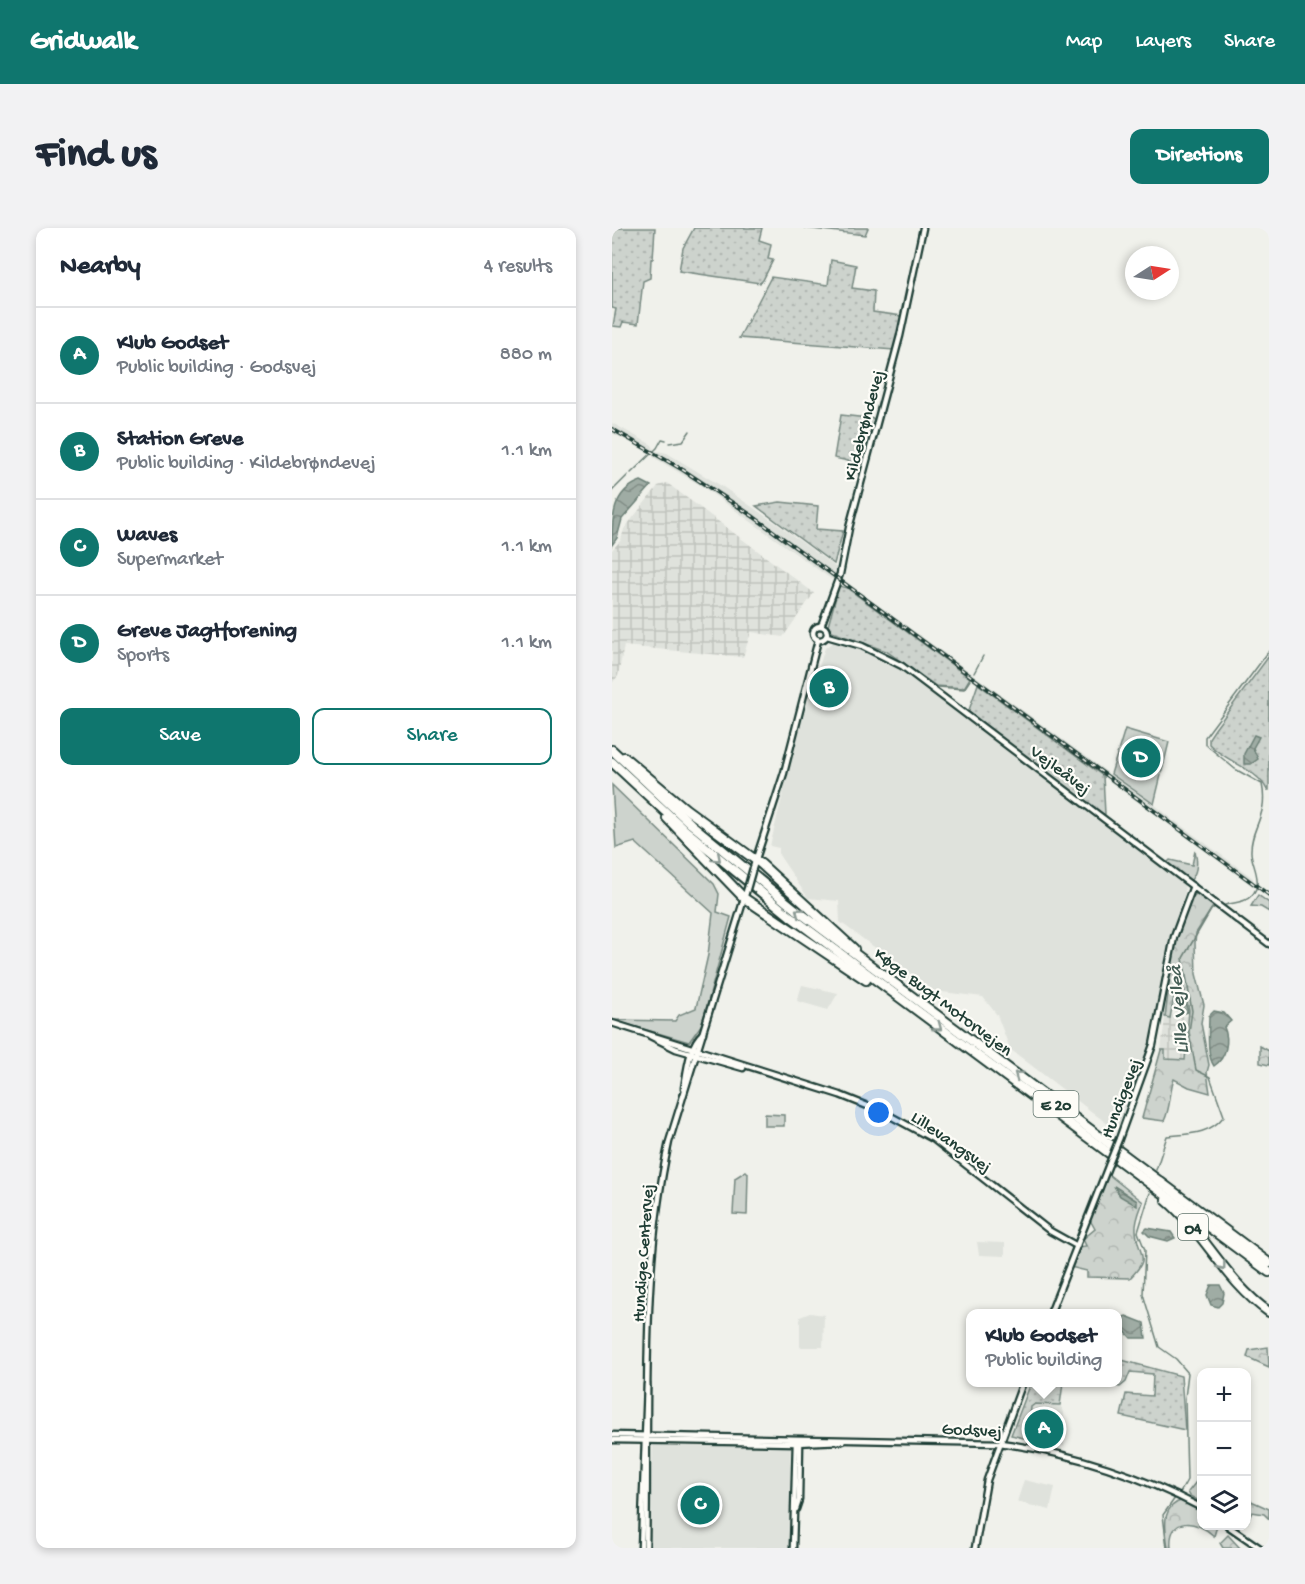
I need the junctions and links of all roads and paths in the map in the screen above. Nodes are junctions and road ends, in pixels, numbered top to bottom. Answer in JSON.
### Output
{"nodes":[{"id":1,"x":923,"y":228,"type":"edge"},
{"id":2,"x":821,"y":626,"type":"junction"},
{"id":3,"x":826,"y":636,"type":"junction"},
{"id":4,"x":818,"y":640,"type":"junction"},
{"id":5,"x":612,"y":750,"type":"edge"},
{"id":6,"x":612,"y":762,"type":"edge"},
{"id":7,"x":657,"y":805,"type":"junction"},
{"id":8,"x":755,"y":864,"type":"junction"},
{"id":9,"x":1193,"y":886,"type":"junction"},
{"id":10,"x":744,"y":898,"type":"junction"},
{"id":11,"x":1269,"y":944,"type":"edge"},
{"id":12,"x":862,"y":960,"type":"junction"},
{"id":13,"x":891,"y":992,"type":"junction"},
{"id":14,"x":612,"y":1023,"type":"edge"},
{"id":15,"x":695,"y":1051,"type":"junction"},
{"id":16,"x":1106,"y":1152,"type":"junction"},
{"id":17,"x":1077,"y":1246,"type":"junction"},
{"id":18,"x":1250,"y":1248,"type":"junction"},
{"id":19,"x":1269,"y":1258,"type":"edge"},
{"id":20,"x":1269,"y":1263,"type":"edge"},
{"id":21,"x":1269,"y":1272,"type":"edge"},
{"id":22,"x":1052,"y":1309,"type":"edge"},
{"id":23,"x":1269,"y":1312,"type":"edge"},
{"id":24,"x":1021,"y":1387,"type":"edge"},
{"id":25,"x":612,"y":1435,"type":"edge"},
{"id":26,"x":646,"y":1438,"type":"junction"},
{"id":27,"x":612,"y":1440,"type":"edge"},
{"id":28,"x":798,"y":1442,"type":"junction"},
{"id":29,"x":1000,"y":1443,"type":"junction"},
{"id":30,"x":1197,"y":1506,"type":"edge"},
{"id":31,"x":1234,"y":1530,"type":"edge"},
{"id":32,"x":641,"y":1548,"type":"edge"},
{"id":33,"x":646,"y":1548,"type":"edge"},
{"id":34,"x":793,"y":1548,"type":"edge"},
{"id":35,"x":975,"y":1548,"type":"edge"},
{"id":36,"x":1260,"y":1548,"type":"edge"}],
"edges":[{"from":1,"to":2,"type":"street","name":"Kildebrøndevej"},
{"from":2,"to":3,"type":"street"},
{"from":2,"to":4,"type":"street"},
{"from":3,"to":4,"type":"street"},
{"from":3,"to":9,"type":"street","name":"Vejleåvej"},
{"from":4,"to":8,"type":"street"},
{"from":5,"to":8,"type":"highway"},
{"from":12,"to":5,"type":"highway","name":"Køge Bugt Motorvejen","number":"E 20","one_way":true},
{"from":6,"to":7,"type":"highway","name":"Køge Bugt Motorvejen","number":"E 20"},
{"from":7,"to":10,"type":"highway"},
{"from":7,"to":13,"type":"highway","name":"Køge Bugt Motorvejen","number":"E 20","one_way":true},
{"from":8,"to":10,"type":"street","name":"Hundige Centervej","bridge":true},
{"from":8,"to":12,"type":"highway"},
{"from":9,"to":11,"type":"street","name":"Vejleåvej"},
{"from":9,"to":17,"type":"street","name":"Hundigevej","bridge":true},
{"from":10,"to":13,"type":"highway"},
{"from":10,"to":15,"type":"street","name":"Hundige Centervej"},
{"from":18,"to":12,"type":"highway","name":"Køge Bugt Motorvejen","number":"E 20","one_way":true},
{"from":13,"to":16,"type":"highway","name":"Køge Bugt Motorvejen","number":"E 20","one_way":true},
{"from":14,"to":15,"type":"street","name":"Lillevangsvej"},
{"from":15,"to":17,"type":"street","name":"Lillevangsvej"},
{"from":15,"to":26,"type":"street","name":"Hundige Centervej"},
{"from":16,"to":21,"type":"highway","name":"Køge Bugt Motorvejen","number":"E 20"},
{"from":16,"to":23,"type":"highway","number":"O4","one_way":true},
{"from":17,"to":22,"type":"street","name":"Hundigevej"},
{"from":18,"to":19,"type":"highway"},
{"from":18,"to":20,"type":"highway","name":"Køge Bugt Motorvejen","number":"E 20"},
{"from":24,"to":29,"type":"street"},
{"from":25,"to":26,"type":"street","name":"Godsvej"},
{"from":26,"to":27,"type":"street","name":"Godsvej"},
{"from":26,"to":28,"type":"street","name":"Godsvej"},
{"from":26,"to":32,"type":"street","name":"Hundige Centervej"},
{"from":26,"to":33,"type":"street","name":"Hundige Centervej"},
{"from":28,"to":29,"type":"street","name":"Godsvej"},
{"from":28,"to":34,"type":"street"},
{"from":29,"to":30,"type":"street","name":"Godsvej"},
{"from":29,"to":35,"type":"street"},
{"from":31,"to":36,"type":"street"}]}
